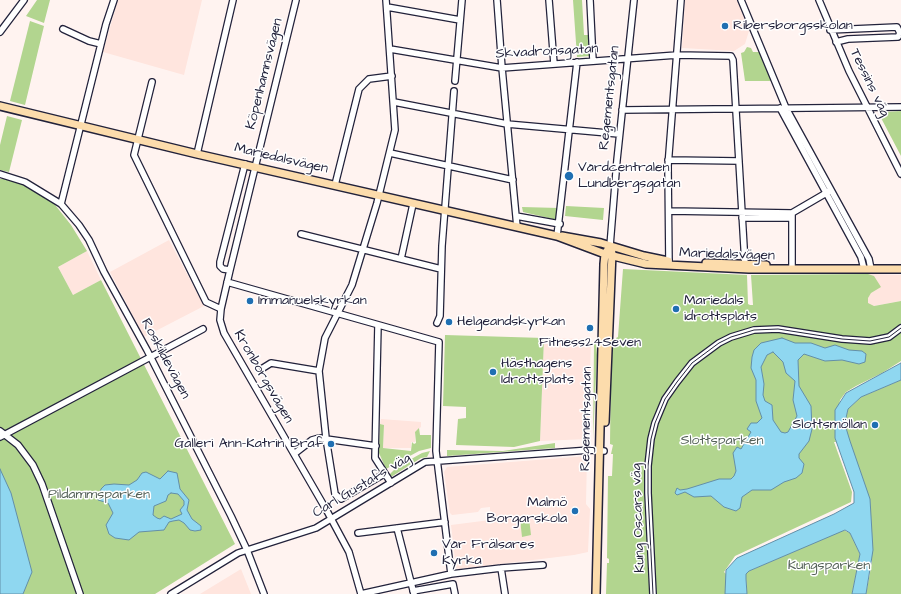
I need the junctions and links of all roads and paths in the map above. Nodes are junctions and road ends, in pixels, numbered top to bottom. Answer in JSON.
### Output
{"nodes":[{"id":1,"x":24,"y":0,"type":"edge"},
{"id":2,"x":114,"y":0,"type":"edge"},
{"id":3,"x":233,"y":0,"type":"edge"},
{"id":4,"x":296,"y":0,"type":"edge"},
{"id":5,"x":386,"y":0,"type":"edge"},
{"id":6,"x":462,"y":0,"type":"edge"},
{"id":7,"x":497,"y":0,"type":"edge"},
{"id":8,"x":549,"y":0,"type":"edge"},
{"id":9,"x":590,"y":0,"type":"edge"},
{"id":10,"x":634,"y":0,"type":"edge"},
{"id":11,"x":681,"y":0,"type":"edge"},
{"id":12,"x":741,"y":0,"type":"edge"},
{"id":13,"x":819,"y":0,"type":"edge"},
{"id":14,"x":387,"y":7,"type":"junction"},
{"id":15,"x":460,"y":20,"type":"junction"},
{"id":16,"x":63,"y":29,"type":"dead end"},
{"id":17,"x":830,"y":30,"type":"junction"},
{"id":18,"x":0,"y":32,"type":"edge"},
{"id":19,"x":901,"y":33,"type":"edge"},
{"id":20,"x":836,"y":42,"type":"junction"},
{"id":21,"x":101,"y":44,"type":"junction"},
{"id":22,"x":390,"y":49,"type":"junction"},
{"id":23,"x":677,"y":55,"type":"junction"},
{"id":24,"x":628,"y":59,"type":"junction"},
{"id":25,"x":457,"y":61,"type":"junction"},
{"id":26,"x":593,"y":61,"type":"junction"},
{"id":27,"x":577,"y":62,"type":"junction"},
{"id":28,"x":554,"y":64,"type":"junction"},
{"id":29,"x":502,"y":68,"type":"junction"},
{"id":30,"x":392,"y":76,"type":"junction"},
{"id":31,"x":455,"y":81,"type":"dead end"},
{"id":32,"x":152,"y":82,"type":"dead end"},
{"id":33,"x":454,"y":91,"type":"dead end"},
{"id":34,"x":394,"y":102,"type":"junction"},
{"id":35,"x":0,"y":106,"type":"edge"},
{"id":36,"x":901,"y":107,"type":"edge"},
{"id":37,"x":735,"y":108,"type":"junction"},
{"id":38,"x":783,"y":108,"type":"junction"},
{"id":39,"x":867,"y":108,"type":"junction"},
{"id":40,"x":622,"y":110,"type":"junction"},
{"id":41,"x":672,"y":110,"type":"junction"},
{"id":42,"x":452,"y":114,"type":"junction"},
{"id":43,"x":507,"y":124,"type":"junction"},
{"id":44,"x":81,"y":125,"type":"junction"},
{"id":45,"x":570,"y":129,"type":"junction"},
{"id":46,"x":619,"y":134,"type":"junction"},
{"id":47,"x":138,"y":139,"type":"junction"},
{"id":48,"x":390,"y":152,"type":"junction"},
{"id":49,"x":197,"y":154,"type":"junction"},
{"id":50,"x":668,"y":160,"type":"junction"},
{"id":51,"x":739,"y":161,"type":"junction"},
{"id":52,"x":245,"y":164,"type":"junction"},
{"id":53,"x":448,"y":165,"type":"junction"},
{"id":54,"x":255,"y":166,"type":"junction"},
{"id":55,"x":0,"y":174,"type":"edge"},
{"id":56,"x":901,"y":174,"type":"edge"},
{"id":57,"x":513,"y":180,"type":"junction"},
{"id":58,"x":335,"y":185,"type":"junction"},
{"id":59,"x":828,"y":192,"type":"junction"},
{"id":60,"x":379,"y":196,"type":"junction"},
{"id":61,"x":61,"y":204,"type":"junction"},
{"id":62,"x":413,"y":204,"type":"junction"},
{"id":63,"x":444,"y":211,"type":"junction"},
{"id":64,"x":669,"y":212,"type":"junction"},
{"id":65,"x":741,"y":215,"type":"junction"},
{"id":66,"x":516,"y":216,"type":"junction"},
{"id":67,"x":792,"y":216,"type":"junction"},
{"id":68,"x":560,"y":224,"type":"junction"},
{"id":69,"x":517,"y":227,"type":"junction"},
{"id":70,"x":301,"y":234,"type":"dead end"},
{"id":71,"x":558,"y":236,"type":"junction"},
{"id":72,"x":610,"y":246,"type":"junction"},
{"id":73,"x":363,"y":249,"type":"junction"},
{"id":74,"x":609,"y":255,"type":"junction"},
{"id":75,"x":401,"y":259,"type":"junction"},
{"id":76,"x":669,"y":263,"type":"junction"},
{"id":77,"x":745,"y":264,"type":"junction"},
{"id":78,"x":901,"y":264,"type":"edge"},
{"id":79,"x":792,"y":267,"type":"junction"},
{"id":80,"x":867,"y":267,"type":"junction"},
{"id":81,"x":441,"y":269,"type":"junction"},
{"id":82,"x":901,"y":269,"type":"edge"},
{"id":83,"x":230,"y":270,"type":"junction"},
{"id":84,"x":227,"y":282,"type":"junction"},
{"id":85,"x":221,"y":309,"type":"junction"},
{"id":86,"x":338,"y":313,"type":"junction"},
{"id":87,"x":437,"y":322,"type":"dead end"},
{"id":88,"x":378,"y":325,"type":"junction"},
{"id":89,"x":901,"y":328,"type":"edge"},
{"id":90,"x":203,"y":329,"type":"dead end"},
{"id":91,"x":151,"y":358,"type":"junction"},
{"id":92,"x":263,"y":368,"type":"dead end"},
{"id":93,"x":319,"y":371,"type":"junction"},
{"id":94,"x":0,"y":431,"type":"edge"},
{"id":95,"x":3,"y":436,"type":"edge"},
{"id":96,"x":326,"y":438,"type":"junction"},
{"id":97,"x":376,"y":446,"type":"junction"},
{"id":98,"x":601,"y":451,"type":"junction"},
{"id":99,"x":294,"y":454,"type":"junction"},
{"id":100,"x":437,"y":461,"type":"junction"},
{"id":101,"x":384,"y":474,"type":"junction"},
{"id":102,"x":391,"y":483,"type":"junction"},
{"id":103,"x":331,"y":520,"type":"junction"},
{"id":104,"x":445,"y":522,"type":"junction"},
{"id":105,"x":397,"y":528,"type":"junction"},
{"id":106,"x":358,"y":533,"type":"dead end"},
{"id":107,"x":247,"y":550,"type":"junction"},
{"id":108,"x":543,"y":565,"type":"dead end"},
{"id":109,"x":502,"y":568,"type":"junction"},
{"id":110,"x":451,"y":574,"type":"junction"},
{"id":111,"x":410,"y":582,"type":"junction"},
{"id":112,"x":413,"y":593,"type":"edge"},
{"id":113,"x":80,"y":594,"type":"edge"},
{"id":114,"x":171,"y":594,"type":"edge"},
{"id":115,"x":264,"y":594,"type":"edge"},
{"id":116,"x":361,"y":594,"type":"edge"},
{"id":117,"x":455,"y":594,"type":"edge"},
{"id":118,"x":505,"y":594,"type":"edge"},
{"id":119,"x":596,"y":594,"type":"edge"},
{"id":120,"x":600,"y":594,"type":"edge"},
{"id":121,"x":653,"y":594,"type":"edge"}],
"edges":[{"from":1,"to":18,"type":"street"},
{"from":2,"to":21,"type":"street"},
{"from":3,"to":49,"type":"street"},
{"from":4,"to":54,"type":"street","name":"Köpenhamnsvägen"},
{"from":5,"to":14,"type":"street"},
{"from":6,"to":15,"type":"street"},
{"from":7,"to":29,"type":"street"},
{"from":8,"to":28,"type":"street"},
{"from":9,"to":26,"type":"street"},
{"from":10,"to":24,"type":"street","name":"Regementsgatan"},
{"from":11,"to":23,"type":"street"},
{"from":12,"to":38,"type":"street"},
{"from":13,"to":17,"type":"street","name":"Tessins väg"},
{"from":14,"to":15,"type":"street"},
{"from":14,"to":22,"type":"street"},
{"from":15,"to":25,"type":"street"},
{"from":16,"to":21,"type":"street"},
{"from":17,"to":19,"type":"street"},
{"from":17,"to":20,"type":"street","name":"Tessins väg"},
{"from":19,"to":20,"type":"street"},
{"from":20,"to":39,"type":"street","name":"Tessins väg"},
{"from":21,"to":44,"type":"street"},
{"from":22,"to":25,"type":"street","name":"Skvadronsgatan"},
{"from":22,"to":30,"type":"street"},
{"from":23,"to":24,"type":"street","name":"Skvadronsgatan"},
{"from":23,"to":37,"type":"street","name":"Skvadronsgatan"},
{"from":23,"to":41,"type":"street"},
{"from":24,"to":26,"type":"street","name":"Skvadronsgatan"},
{"from":24,"to":40,"type":"street","name":"Regementsgatan"},
{"from":25,"to":29,"type":"street","name":"Skvadronsgatan"},
{"from":25,"to":31,"type":"street"},
{"from":26,"to":27,"type":"street","name":"Skvadronsgatan"},
{"from":27,"to":28,"type":"street","name":"Skvadronsgatan"},
{"from":27,"to":45,"type":"street"},
{"from":28,"to":29,"type":"street","name":"Skvadronsgatan"},
{"from":29,"to":43,"type":"street"},
{"from":30,"to":34,"type":"street"},
{"from":30,"to":58,"type":"street"},
{"from":32,"to":47,"type":"street"},
{"from":33,"to":42,"type":"street"},
{"from":34,"to":42,"type":"street"},
{"from":34,"to":48,"type":"street"},
{"from":35,"to":44,"type":"main road","name":"Mariedalsvägen"},
{"from":36,"to":39,"type":"street"},
{"from":37,"to":38,"type":"street"},
{"from":37,"to":41,"type":"street"},
{"from":37,"to":51,"type":"street"},
{"from":38,"to":39,"type":"street"},
{"from":38,"to":59,"type":"street"},
{"from":39,"to":56,"type":"street","name":"Tessins väg"},
{"from":40,"to":41,"type":"street"},
{"from":40,"to":46,"type":"street","name":"Regementsgatan"},
{"from":41,"to":50,"type":"street"},
{"from":42,"to":43,"type":"street"},
{"from":42,"to":53,"type":"street"},
{"from":43,"to":45,"type":"street"},
{"from":43,"to":57,"type":"street"},
{"from":44,"to":47,"type":"main road","name":"Mariedalsvägen"},
{"from":44,"to":61,"type":"street"},
{"from":45,"to":46,"type":"street"},
{"from":45,"to":68,"type":"street"},
{"from":46,"to":72,"type":"street","name":"Regementsgatan"},
{"from":47,"to":49,"type":"main road","name":"Mariedalsvägen"},
{"from":47,"to":85,"type":"street"},
{"from":48,"to":53,"type":"street"},
{"from":48,"to":60,"type":"street"},
{"from":49,"to":52,"type":"main road","name":"Mariedalsvägen"},
{"from":50,"to":51,"type":"street"},
{"from":50,"to":64,"type":"street"},
{"from":51,"to":65,"type":"street"},
{"from":52,"to":54,"type":"main road","name":"Mariedalsvägen"},
{"from":52,"to":83,"type":"street"},
{"from":53,"to":57,"type":"street"},
{"from":53,"to":63,"type":"street"},
{"from":54,"to":58,"type":"main road","name":"Mariedalsvägen"},
{"from":54,"to":83,"type":"street","name":"Köpenhamnsvägen"},
{"from":55,"to":61,"type":"street","name":"Roskildevägen"},
{"from":57,"to":66,"type":"street"},
{"from":58,"to":60,"type":"main road","name":"Mariedalsvägen"},
{"from":59,"to":67,"type":"street"},
{"from":59,"to":80,"type":"street"},
{"from":60,"to":62,"type":"main road","name":"Mariedalsvägen"},
{"from":60,"to":73,"type":"street"},
{"from":61,"to":91,"type":"street","name":"Roskildevägen"},
{"from":62,"to":63,"type":"main road","name":"Mariedalsvägen"},
{"from":62,"to":75,"type":"street"},
{"from":63,"to":69,"type":"main road","name":"Mariedalsvägen"},
{"from":63,"to":81,"type":"street"},
{"from":64,"to":65,"type":"street"},
{"from":64,"to":76,"type":"street"},
{"from":65,"to":67,"type":"street"},
{"from":65,"to":77,"type":"street"},
{"from":66,"to":68,"type":"street"},
{"from":66,"to":69,"type":"street"},
{"from":67,"to":79,"type":"street"},
{"from":68,"to":71,"type":"street"},
{"from":69,"to":71,"type":"main road","name":"Mariedalsvägen"},
{"from":70,"to":73,"type":"street"},
{"from":71,"to":72,"type":"main road","name":"Mariedalsvägen"},
{"from":71,"to":74,"type":"main road","name":"Mariedalsvägen"},
{"from":72,"to":74,"type":"main road","name":"Regementsgatan"},
{"from":72,"to":76,"type":"main road","name":"Mariedalsvägen"},
{"from":73,"to":75,"type":"street"},
{"from":73,"to":86,"type":"street"},
{"from":74,"to":76,"type":"main road","name":"Mariedalsvägen"},
{"from":74,"to":98,"type":"main road","name":"Regementsgatan"},
{"from":75,"to":81,"type":"street"},
{"from":76,"to":77,"type":"main road","name":"Mariedalsvägen"},
{"from":76,"to":79,"type":"main road","name":"Mariedalsvägen"},
{"from":77,"to":79,"type":"main road","name":"Mariedalsvägen"},
{"from":78,"to":80,"type":"main road","name":"Mariedalsvägen"},
{"from":79,"to":80,"type":"main road","name":"Mariedalsvägen"},
{"from":80,"to":82,"type":"main road","name":"Mariedalsvägen"},
{"from":81,"to":87,"type":"street"},
{"from":83,"to":84,"type":"street","name":"Köpenhamnsvägen"},
{"from":84,"to":85,"type":"street","name":"Köpenhamnsvägen"},
{"from":84,"to":86,"type":"street"},
{"from":85,"to":99,"type":"street","name":"Kronborgsvägen"},
{"from":86,"to":88,"type":"street"},
{"from":86,"to":93,"type":"street"},
{"from":88,"to":97,"type":"street"},
{"from":88,"to":100,"type":"street"},
{"from":89,"to":121,"type":"street","name":"Kung Oscars väg"},
{"from":90,"to":91,"type":"street"},
{"from":91,"to":95,"type":"street"},
{"from":91,"to":107,"type":"street","name":"Roskildevägen"},
{"from":92,"to":93,"type":"street"},
{"from":93,"to":96,"type":"street"},
{"from":94,"to":95,"type":"street"},
{"from":95,"to":113,"type":"street"},
{"from":96,"to":97,"type":"street"},
{"from":96,"to":99,"type":"street"},
{"from":96,"to":101,"type":"street","name":"Carl Gustafs väg"},
{"from":97,"to":101,"type":"street"},
{"from":98,"to":100,"type":"street","name":"Carl Gustafs väg"},
{"from":98,"to":119,"type":"main road","name":"Regementsgatan"},
{"from":98,"to":120,"type":"main road","name":"Regementsgatan"},
{"from":99,"to":103,"type":"street","name":"Kronborgsvägen"},
{"from":100,"to":102,"type":"street","name":"Carl Gustafs väg"},
{"from":100,"to":104,"type":"street"},
{"from":101,"to":102,"type":"street"},
{"from":102,"to":103,"type":"street","name":"Carl Gustafs väg"},
{"from":103,"to":107,"type":"street","name":"Carl Gustafs väg"},
{"from":103,"to":116,"type":"street","name":"Kronborgsvägen"},
{"from":104,"to":105,"type":"street"},
{"from":104,"to":110,"type":"street"},
{"from":105,"to":106,"type":"street"},
{"from":105,"to":111,"type":"street"},
{"from":107,"to":114,"type":"street","name":"Carl Gustafs väg"},
{"from":107,"to":115,"type":"street","name":"Roskildevägen"},
{"from":108,"to":109,"type":"street"},
{"from":109,"to":110,"type":"street"},
{"from":109,"to":118,"type":"street"},
{"from":110,"to":111,"type":"street"},
{"from":111,"to":112,"type":"street"},
{"from":111,"to":116,"type":"street"},
{"from":112,"to":117,"type":"street"}]}
